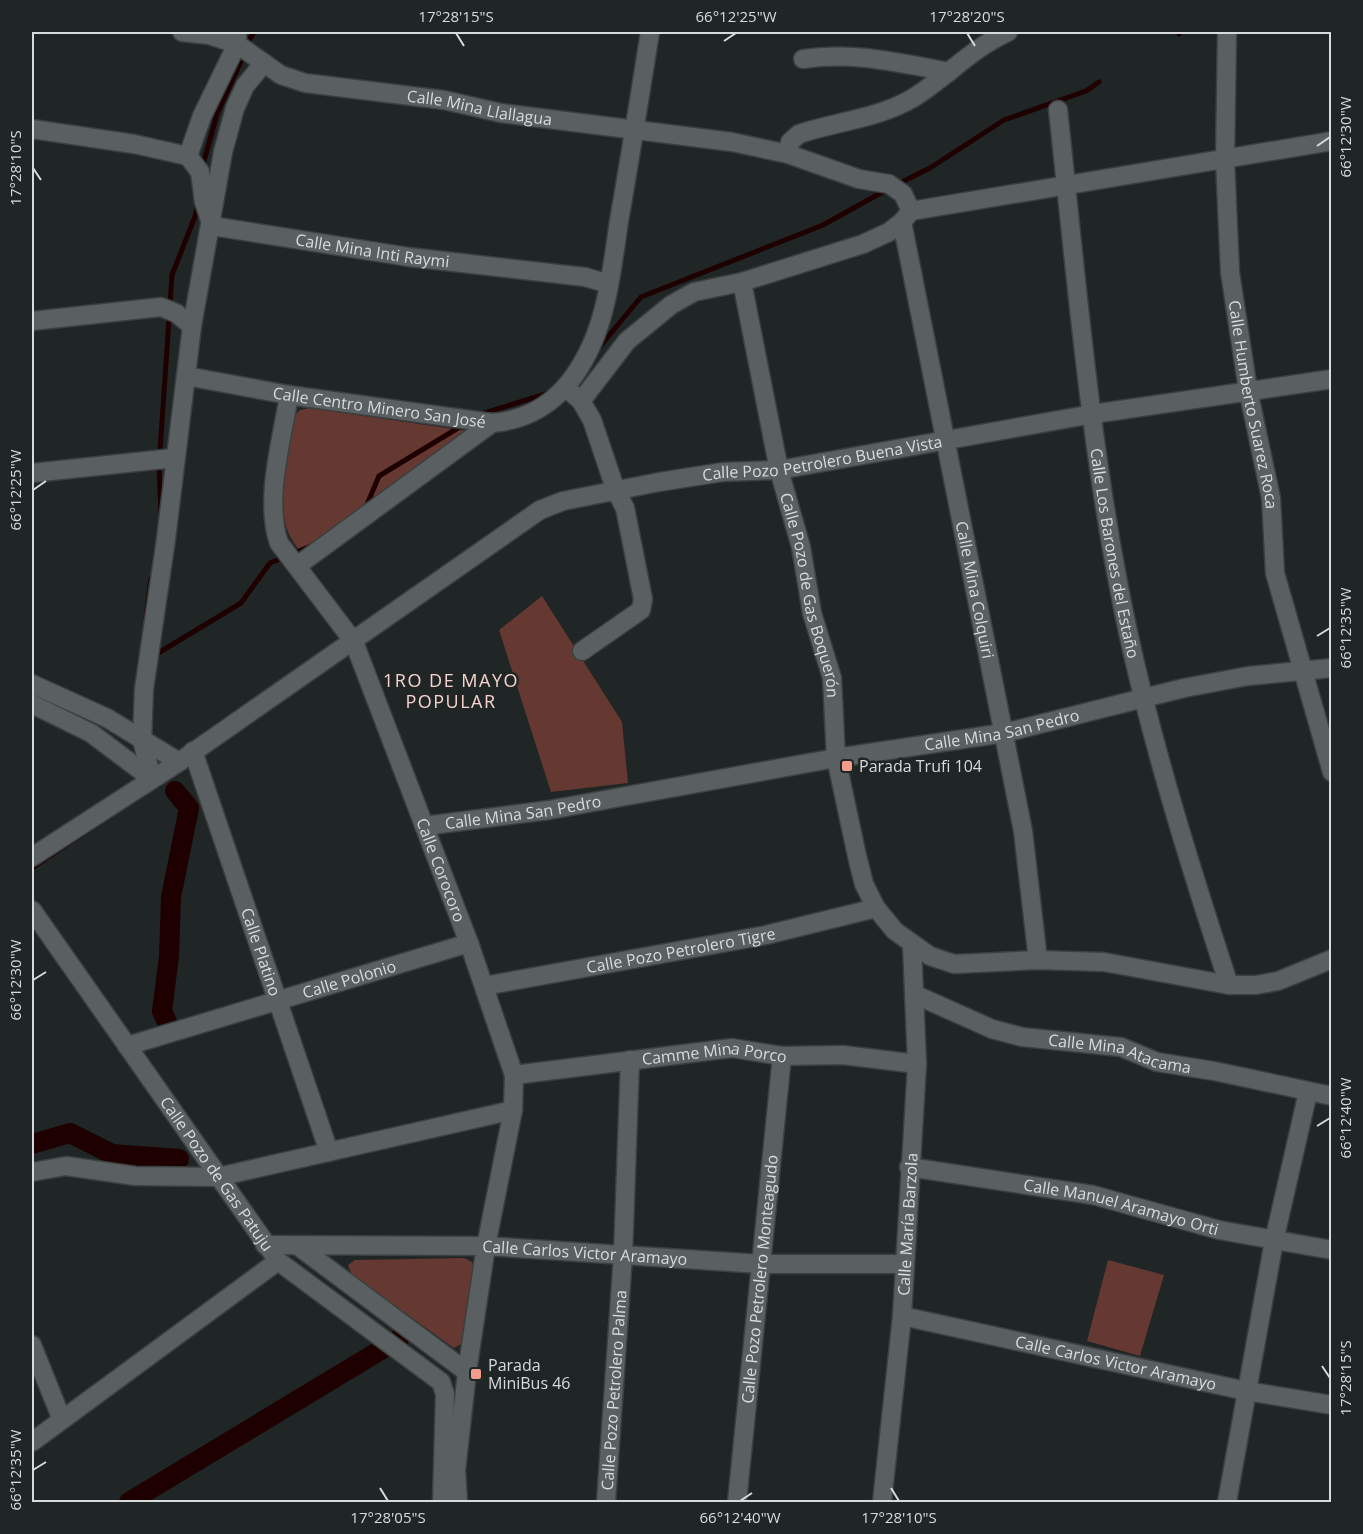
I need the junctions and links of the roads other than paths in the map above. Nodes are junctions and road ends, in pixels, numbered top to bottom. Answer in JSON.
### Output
{"nodes":[{"id":1,"x":182,"y":32,"type":"edge"},
{"id":2,"x":650,"y":32,"type":"edge"},
{"id":3,"x":1008,"y":32,"type":"edge"},
{"id":4,"x":1227,"y":32,"type":"edge"},
{"id":5,"x":237,"y":38,"type":"edge"},
{"id":6,"x":803,"y":59,"type":"dead end"},
{"id":7,"x":263,"y":64,"type":"junction"},
{"id":8,"x":949,"y":72,"type":"junction"},
{"id":9,"x":1058,"y":110,"type":"dead end"},
{"id":10,"x":32,"y":129,"type":"edge"},
{"id":11,"x":634,"y":129,"type":"junction"},
{"id":12,"x":1332,"y":141,"type":"edge"},
{"id":13,"x":788,"y":154,"type":"junction"},
{"id":14,"x":188,"y":156,"type":"junction"},
{"id":15,"x":1225,"y":160,"type":"junction"},
{"id":16,"x":1066,"y":185,"type":"junction"},
{"id":17,"x":907,"y":217,"type":"junction"},
{"id":18,"x":212,"y":226,"type":"junction"},
{"id":19,"x":742,"y":282,"type":"junction"},
{"id":20,"x":609,"y":284,"type":"junction"},
{"id":21,"x":32,"y":321,"type":"edge"},
{"id":22,"x":192,"y":326,"type":"junction"},
{"id":23,"x":186,"y":376,"type":"junction"},
{"id":24,"x":1332,"y":379,"type":"edge"},
{"id":25,"x":566,"y":387,"type":"junction"},
{"id":26,"x":1248,"y":390,"type":"junction"},
{"id":27,"x":289,"y":395,"type":"junction"},
{"id":28,"x":581,"y":401,"type":"junction"},
{"id":29,"x":1093,"y":414,"type":"junction"},
{"id":30,"x":492,"y":423,"type":"junction"},
{"id":31,"x":944,"y":439,"type":"junction"},
{"id":32,"x":174,"y":458,"type":"junction"},
{"id":33,"x":779,"y":470,"type":"junction"},
{"id":34,"x":32,"y":473,"type":"edge"},
{"id":35,"x":616,"y":491,"type":"junction"},
{"id":36,"x":297,"y":566,"type":"junction"},
{"id":37,"x":354,"y":642,"type":"junction"},
{"id":38,"x":582,"y":651,"type":"dead end"},
{"id":39,"x":1332,"y":668,"type":"edge"},
{"id":40,"x":1303,"y":670,"type":"junction"},
{"id":41,"x":32,"y":684,"type":"edge"},
{"id":42,"x":1144,"y":700,"type":"junction"},
{"id":43,"x":32,"y":704,"type":"edge"},
{"id":44,"x":1004,"y":734,"type":"junction"},
{"id":45,"x":142,"y":740,"type":"junction"},
{"id":46,"x":193,"y":751,"type":"junction"},
{"id":47,"x":836,"y":758,"type":"junction"},
{"id":48,"x":179,"y":762,"type":"junction"},
{"id":49,"x":1332,"y":772,"type":"edge"},
{"id":50,"x":152,"y":779,"type":"junction"},
{"id":51,"x":424,"y":826,"type":"junction"},
{"id":52,"x":32,"y":857,"type":"edge"},
{"id":53,"x":876,"y":908,"type":"junction"},
{"id":54,"x":32,"y":910,"type":"edge"},
{"id":55,"x":470,"y":943,"type":"junction"},
{"id":56,"x":912,"y":945,"type":"junction"},
{"id":57,"x":1332,"y":959,"type":"edge"},
{"id":58,"x":1038,"y":960,"type":"junction"},
{"id":59,"x":1229,"y":985,"type":"junction"},
{"id":60,"x":484,"y":986,"type":"junction"},
{"id":61,"x":916,"y":995,"type":"junction"},
{"id":62,"x":279,"y":1000,"type":"junction"},
{"id":63,"x":127,"y":1046,"type":"junction"},
{"id":64,"x":782,"y":1056,"type":"junction"},
{"id":65,"x":630,"y":1060,"type":"junction"},
{"id":66,"x":917,"y":1064,"type":"junction"},
{"id":67,"x":514,"y":1075,"type":"junction"},
{"id":68,"x":1308,"y":1092,"type":"junction"},
{"id":69,"x":1332,"y":1096,"type":"edge"},
{"id":70,"x":513,"y":1110,"type":"junction"},
{"id":71,"x":329,"y":1152,"type":"junction"},
{"id":72,"x":909,"y":1167,"type":"junction"},
{"id":73,"x":32,"y":1172,"type":"edge"},
{"id":74,"x":218,"y":1177,"type":"junction"},
{"id":75,"x":1274,"y":1241,"type":"junction"},
{"id":76,"x":266,"y":1245,"type":"junction"},
{"id":77,"x":298,"y":1246,"type":"junction"},
{"id":78,"x":486,"y":1246,"type":"junction"},
{"id":79,"x":1332,"y":1250,"type":"edge"},
{"id":80,"x":622,"y":1254,"type":"junction"},
{"id":81,"x":278,"y":1261,"type":"junction"},
{"id":82,"x":761,"y":1264,"type":"junction"},
{"id":83,"x":904,"y":1264,"type":"junction"},
{"id":84,"x":902,"y":1316,"type":"junction"},
{"id":85,"x":32,"y":1345,"type":"edge"},
{"id":86,"x":467,"y":1372,"type":"junction"},
{"id":87,"x":1246,"y":1391,"type":"junction"},
{"id":88,"x":1332,"y":1406,"type":"edge"},
{"id":89,"x":62,"y":1420,"type":"junction"},
{"id":90,"x":32,"y":1442,"type":"edge"},
{"id":91,"x":442,"y":1503,"type":"edge"},
{"id":92,"x":458,"y":1503,"type":"edge"},
{"id":93,"x":606,"y":1503,"type":"edge"},
{"id":94,"x":737,"y":1503,"type":"edge"},
{"id":95,"x":882,"y":1503,"type":"edge"},
{"id":96,"x":1227,"y":1503,"type":"edge"}],
"edges":[{"from":1,"to":5,"type":"street","name":"Calle Mina Llallagua"},
{"from":2,"to":11,"type":"street","name":"Calle Centro Minero San José"},
{"from":3,"to":8,"type":"street"},
{"from":4,"to":15,"type":"street","name":"Calle Humberto Suarez Roca"},
{"from":5,"to":7,"type":"street","name":"Calle Mina Llallagua"},
{"from":5,"to":14,"type":"street"},
{"from":6,"to":8,"type":"street"},
{"from":7,"to":11,"type":"street","name":"Calle Mina Llallagua"},
{"from":7,"to":18,"type":"street"},
{"from":8,"to":13,"type":"street"},
{"from":9,"to":16,"type":"street","name":"Calle Los Barones del Estaño"},
{"from":10,"to":14,"type":"street"},
{"from":11,"to":13,"type":"street","name":"Calle Mina Llallagua"},
{"from":11,"to":20,"type":"street","name":"Calle Centro Minero San José"},
{"from":12,"to":15,"type":"street"},
{"from":13,"to":17,"type":"street","name":"Calle Mina Llallagua"},
{"from":14,"to":18,"type":"street"},
{"from":15,"to":16,"type":"street"},
{"from":15,"to":26,"type":"street","name":"Calle Humberto Suarez Roca"},
{"from":16,"to":17,"type":"street"},
{"from":16,"to":29,"type":"street","name":"Calle Los Barones del Estaño"},
{"from":17,"to":19,"type":"street"},
{"from":17,"to":31,"type":"street","name":"Calle Mina Colquiri"},
{"from":18,"to":20,"type":"street","name":"Calle Mina Inti Raymi"},
{"from":18,"to":22,"type":"street"},
{"from":19,"to":28,"type":"street"},
{"from":19,"to":33,"type":"street","name":"Calle Pozo de Gas Boquerón"},
{"from":20,"to":25,"type":"street","name":"Calle Centro Minero San José"},
{"from":21,"to":22,"type":"street"},
{"from":22,"to":23,"type":"street"},
{"from":23,"to":27,"type":"street","name":"Calle Centro Minero San José"},
{"from":23,"to":32,"type":"street"},
{"from":24,"to":26,"type":"street","name":"Calle Pozo Petrolero Buena Vista"},
{"from":25,"to":28,"type":"street"},
{"from":25,"to":30,"type":"street","name":"Calle Centro Minero San José"},
{"from":26,"to":29,"type":"street","name":"Calle Pozo Petrolero Buena Vista"},
{"from":26,"to":40,"type":"street","name":"Calle Humberto Suarez Roca"},
{"from":27,"to":30,"type":"street","name":"Calle Centro Minero San José"},
{"from":27,"to":36,"type":"street","name":"Calle Corocoro"},
{"from":28,"to":35,"type":"street"},
{"from":29,"to":31,"type":"street","name":"Calle Pozo Petrolero Buena Vista"},
{"from":29,"to":42,"type":"street","name":"Calle Los Barones del Estaño"},
{"from":30,"to":36,"type":"street"},
{"from":31,"to":33,"type":"street","name":"Calle Pozo Petrolero Buena Vista"},
{"from":31,"to":44,"type":"street","name":"Calle Mina Colquiri"},
{"from":32,"to":34,"type":"street"},
{"from":32,"to":45,"type":"street"},
{"from":33,"to":35,"type":"street","name":"Calle Pozo Petrolero Buena Vista"},
{"from":33,"to":47,"type":"street","name":"Calle Pozo de Gas Boquerón"},
{"from":35,"to":37,"type":"street","name":"Calle Pozo Petrolero Buena Vista"},
{"from":35,"to":38,"type":"street"},
{"from":36,"to":37,"type":"street","name":"Calle Corocoro"},
{"from":37,"to":46,"type":"street","name":"Calle Pozo Petrolero Buena Vista"},
{"from":37,"to":51,"type":"street","name":"Calle Corocoro"},
{"from":39,"to":40,"type":"street","name":"Calle Mina San Pedro"},
{"from":40,"to":42,"type":"street","name":"Calle Mina San Pedro"},
{"from":40,"to":49,"type":"street","name":"Calle Humberto Suarez Roca"},
{"from":41,"to":45,"type":"street"},
{"from":42,"to":44,"type":"street","name":"Calle Mina San Pedro"},
{"from":42,"to":59,"type":"street","name":"Calle Los Barones del Estaño"},
{"from":43,"to":50,"type":"street"},
{"from":44,"to":47,"type":"street","name":"Calle Mina San Pedro"},
{"from":44,"to":58,"type":"street","name":"Calle Mina Colquiri"},
{"from":45,"to":48,"type":"street"},
{"from":45,"to":50,"type":"street"},
{"from":46,"to":48,"type":"street","name":"Calle Pozo Petrolero Buena Vista"},
{"from":46,"to":62,"type":"street","name":"Calle Platino"},
{"from":47,"to":51,"type":"street","name":"Calle Mina San Pedro"},
{"from":47,"to":53,"type":"street","name":"Calle Pozo de Gas Boquerón"},
{"from":48,"to":50,"type":"street","name":"Calle Pozo Petrolero Buena Vista"},
{"from":50,"to":52,"type":"street","name":"Calle Pozo Petrolero Buena Vista"},
{"from":51,"to":55,"type":"street","name":"Calle Corocoro"},
{"from":53,"to":56,"type":"street","name":"Calle Pozo de Gas Boquerón"},
{"from":53,"to":60,"type":"street","name":"Calle Pozo Petrolero Tigre"},
{"from":54,"to":63,"type":"street","name":"Calle Pozo de Gas Patuju"},
{"from":55,"to":60,"type":"street","name":"Calle Corocoro"},
{"from":55,"to":62,"type":"street","name":"Calle Polonio"},
{"from":56,"to":58,"type":"street","name":"Calle Pozo de Gas Boquerón"},
{"from":56,"to":61,"type":"street","name":"Calle María Barzola"},
{"from":57,"to":59,"type":"street","name":"Calle Pozo de Gas Boquerón"},
{"from":58,"to":59,"type":"street","name":"Calle Pozo de Gas Boquerón"},
{"from":60,"to":67,"type":"street","name":"Calle Corocoro"},
{"from":61,"to":66,"type":"street","name":"Calle María Barzola"},
{"from":61,"to":68,"type":"street","name":"Calle Mina Atacama"},
{"from":62,"to":63,"type":"street","name":"Calle Polonio"},
{"from":62,"to":71,"type":"street","name":"Calle Platino"},
{"from":63,"to":74,"type":"street","name":"Calle Pozo de Gas Patuju"},
{"from":64,"to":65,"type":"street","name":"Camme Mina Porco"},
{"from":64,"to":66,"type":"street","name":"Camme Mina Porco"},
{"from":64,"to":82,"type":"street","name":"Calle Pozo Petrolero Monteagudo"},
{"from":65,"to":67,"type":"street","name":"Camme Mina Porco"},
{"from":65,"to":80,"type":"street","name":"Calle Pozo Petrolero Palma"},
{"from":66,"to":72,"type":"street","name":"Calle María Barzola"},
{"from":67,"to":70,"type":"street","name":"Calle Corocoro"},
{"from":68,"to":69,"type":"street","name":"Calle Mina Atacama"},
{"from":68,"to":75,"type":"street"},
{"from":70,"to":71,"type":"street"},
{"from":70,"to":78,"type":"street","name":"Calle Corocoro"},
{"from":71,"to":74,"type":"street"},
{"from":72,"to":75,"type":"street","name":"Calle Manuel Aramayo Orti"},
{"from":72,"to":83,"type":"street","name":"Calle María Barzola"},
{"from":73,"to":74,"type":"street"},
{"from":74,"to":76,"type":"street","name":"Calle Pozo de Gas Patuju"},
{"from":75,"to":79,"type":"street","name":"Calle Manuel Aramayo Orti"},
{"from":75,"to":87,"type":"street"},
{"from":76,"to":77,"type":"street","name":"Calle Carlos Victor Aramayo"},
{"from":76,"to":81,"type":"street","name":"Calle Pozo de Gas Patuju"},
{"from":77,"to":78,"type":"street","name":"Calle Carlos Victor Aramayo"},
{"from":77,"to":86,"type":"street"},
{"from":78,"to":80,"type":"street","name":"Calle Carlos Victor Aramayo"},
{"from":78,"to":86,"type":"street","name":"Calle Corocoro"},
{"from":80,"to":82,"type":"street","name":"Calle Carlos Victor Aramayo"},
{"from":80,"to":93,"type":"street","name":"Calle Pozo Petrolero Palma"},
{"from":81,"to":89,"type":"street"},
{"from":81,"to":91,"type":"street","name":"Calle Pozo de Gas Patuju"},
{"from":82,"to":83,"type":"street","name":"Calle Carlos Victor Aramayo"},
{"from":82,"to":94,"type":"street","name":"Calle Pozo Petrolero Monteagudo"},
{"from":83,"to":84,"type":"street","name":"Calle María Barzola"},
{"from":84,"to":87,"type":"street","name":"Calle Carlos Victor Aramayo"},
{"from":84,"to":95,"type":"street","name":"Calle María Barzola"},
{"from":85,"to":89,"type":"street"},
{"from":86,"to":92,"type":"street","name":"Calle Corocoro"},
{"from":87,"to":88,"type":"street","name":"Calle Carlos Victor Aramayo"},
{"from":87,"to":96,"type":"street"},
{"from":89,"to":90,"type":"street"}]}
